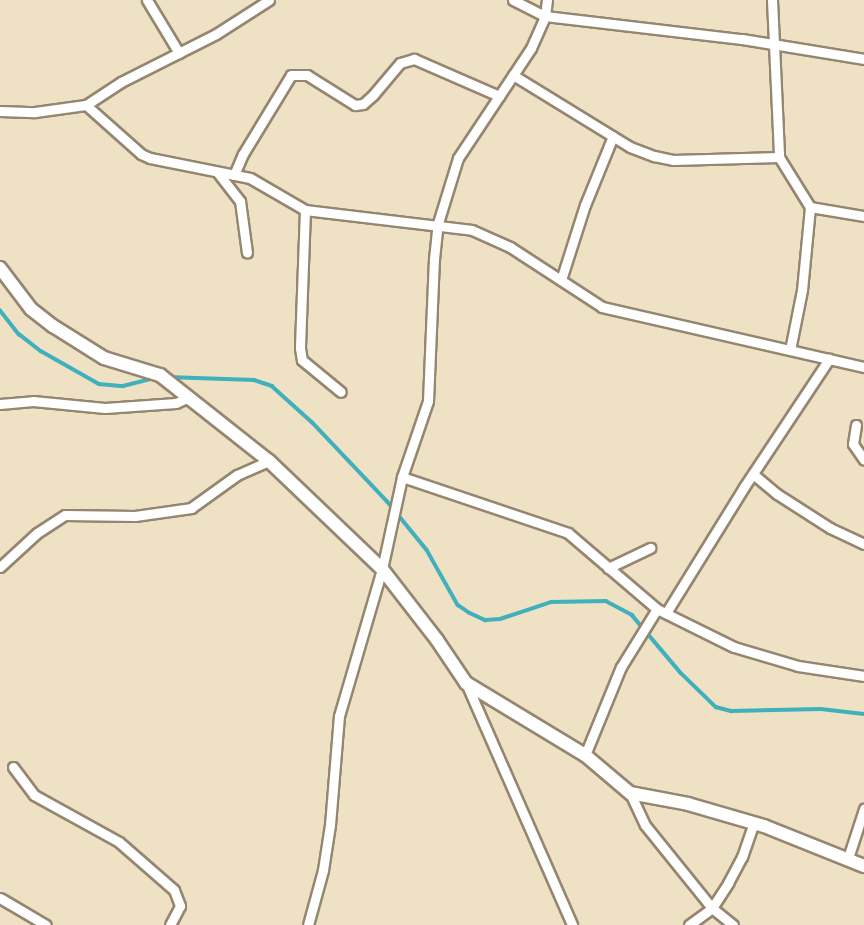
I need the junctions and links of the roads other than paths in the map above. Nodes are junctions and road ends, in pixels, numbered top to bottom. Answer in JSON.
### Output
{"nodes":[{"id":1,"x":147,"y":0,"type":"edge"},
{"id":2,"x":269,"y":0,"type":"edge"},
{"id":3,"x":513,"y":0,"type":"edge"},
{"id":4,"x":547,"y":0,"type":"edge"},
{"id":5,"x":772,"y":0,"type":"edge"},
{"id":6,"x":545,"y":16,"type":"junction"},
{"id":7,"x":774,"y":44,"type":"junction"},
{"id":8,"x":180,"y":52,"type":"junction"},
{"id":9,"x":864,"y":59,"type":"edge"},
{"id":10,"x":513,"y":75,"type":"junction"},
{"id":11,"x":499,"y":96,"type":"junction"},
{"id":12,"x":86,"y":105,"type":"junction"},
{"id":13,"x":0,"y":111,"type":"edge"},
{"id":14,"x":613,"y":136,"type":"junction"},
{"id":15,"x":779,"y":157,"type":"junction"},
{"id":16,"x":218,"y":173,"type":"junction"},
{"id":17,"x":234,"y":175,"type":"junction"},
{"id":18,"x":810,"y":207,"type":"junction"},
{"id":19,"x":305,"y":210,"type":"junction"},
{"id":20,"x":864,"y":216,"type":"edge"},
{"id":21,"x":438,"y":223,"type":"junction"},
{"id":22,"x":247,"y":253,"type":"dead end"},
{"id":23,"x":0,"y":268,"type":"edge"},
{"id":24,"x":561,"y":279,"type":"junction"},
{"id":25,"x":790,"y":350,"type":"junction"},
{"id":26,"x":829,"y":359,"type":"junction"},
{"id":27,"x":864,"y":367,"type":"edge"},
{"id":28,"x":341,"y":393,"type":"dead end"},
{"id":29,"x":185,"y":394,"type":"junction"},
{"id":30,"x":0,"y":404,"type":"edge"},
{"id":31,"x":856,"y":425,"type":"dead end"},
{"id":32,"x":864,"y":460,"type":"edge"},
{"id":33,"x":270,"y":461,"type":"junction"},
{"id":34,"x":752,"y":474,"type":"junction"},
{"id":35,"x":402,"y":477,"type":"junction"},
{"id":36,"x":864,"y":544,"type":"edge"},
{"id":37,"x":650,"y":548,"type":"dead end"},
{"id":38,"x":0,"y":567,"type":"edge"},
{"id":39,"x":608,"y":568,"type":"junction"},
{"id":40,"x":382,"y":569,"type":"junction"},
{"id":41,"x":661,"y":611,"type":"junction"},
{"id":42,"x":864,"y":676,"type":"edge"},
{"id":43,"x":466,"y":683,"type":"junction"},
{"id":44,"x":585,"y":755,"type":"junction"},
{"id":45,"x":13,"y":767,"type":"dead end"},
{"id":46,"x":630,"y":793,"type":"junction"},
{"id":47,"x":864,"y":809,"type":"edge"},
{"id":48,"x":754,"y":823,"type":"junction"},
{"id":49,"x":848,"y":858,"type":"junction"},
{"id":50,"x":864,"y":866,"type":"edge"},
{"id":51,"x":0,"y":898,"type":"edge"},
{"id":52,"x":712,"y":908,"type":"junction"},
{"id":53,"x":46,"y":925,"type":"edge"},
{"id":54,"x":170,"y":925,"type":"edge"},
{"id":55,"x":308,"y":925,"type":"edge"},
{"id":56,"x":572,"y":925,"type":"edge"},
{"id":57,"x":689,"y":925,"type":"edge"},
{"id":58,"x":733,"y":925,"type":"edge"}],
"edges":[{"from":1,"to":8,"type":"street"},
{"from":2,"to":8,"type":"street"},
{"from":3,"to":6,"type":"street"},
{"from":4,"to":6,"type":"street"},
{"from":5,"to":7,"type":"street"},
{"from":6,"to":7,"type":"street"},
{"from":6,"to":10,"type":"street"},
{"from":7,"to":9,"type":"street"},
{"from":7,"to":15,"type":"street"},
{"from":8,"to":12,"type":"street"},
{"from":10,"to":11,"type":"street"},
{"from":10,"to":14,"type":"street"},
{"from":11,"to":17,"type":"street"},
{"from":11,"to":21,"type":"street"},
{"from":12,"to":13,"type":"street"},
{"from":12,"to":16,"type":"street"},
{"from":14,"to":15,"type":"street"},
{"from":14,"to":24,"type":"street"},
{"from":15,"to":18,"type":"street"},
{"from":16,"to":17,"type":"street"},
{"from":16,"to":22,"type":"street"},
{"from":17,"to":19,"type":"street"},
{"from":18,"to":20,"type":"street"},
{"from":18,"to":25,"type":"street"},
{"from":19,"to":21,"type":"street"},
{"from":19,"to":28,"type":"street"},
{"from":21,"to":24,"type":"street"},
{"from":21,"to":35,"type":"street"},
{"from":23,"to":29,"type":"street"},
{"from":24,"to":25,"type":"street"},
{"from":25,"to":26,"type":"street"},
{"from":26,"to":27,"type":"street"},
{"from":26,"to":34,"type":"street"},
{"from":29,"to":30,"type":"street"},
{"from":29,"to":33,"type":"street"},
{"from":31,"to":32,"type":"street"},
{"from":33,"to":38,"type":"street"},
{"from":33,"to":40,"type":"street"},
{"from":34,"to":36,"type":"street"},
{"from":34,"to":41,"type":"street"},
{"from":35,"to":39,"type":"street"},
{"from":35,"to":40,"type":"street"},
{"from":37,"to":39,"type":"street"},
{"from":39,"to":41,"type":"street"},
{"from":40,"to":43,"type":"street"},
{"from":40,"to":55,"type":"street"},
{"from":41,"to":42,"type":"street"},
{"from":41,"to":44,"type":"street"},
{"from":43,"to":44,"type":"street"},
{"from":43,"to":56,"type":"street"},
{"from":44,"to":46,"type":"street"},
{"from":45,"to":54,"type":"street"},
{"from":46,"to":48,"type":"street"},
{"from":46,"to":52,"type":"street"},
{"from":47,"to":49,"type":"street"},
{"from":48,"to":49,"type":"street"},
{"from":48,"to":52,"type":"street"},
{"from":49,"to":50,"type":"street"},
{"from":51,"to":53,"type":"street"},
{"from":52,"to":57,"type":"street"},
{"from":52,"to":58,"type":"street"}]}
